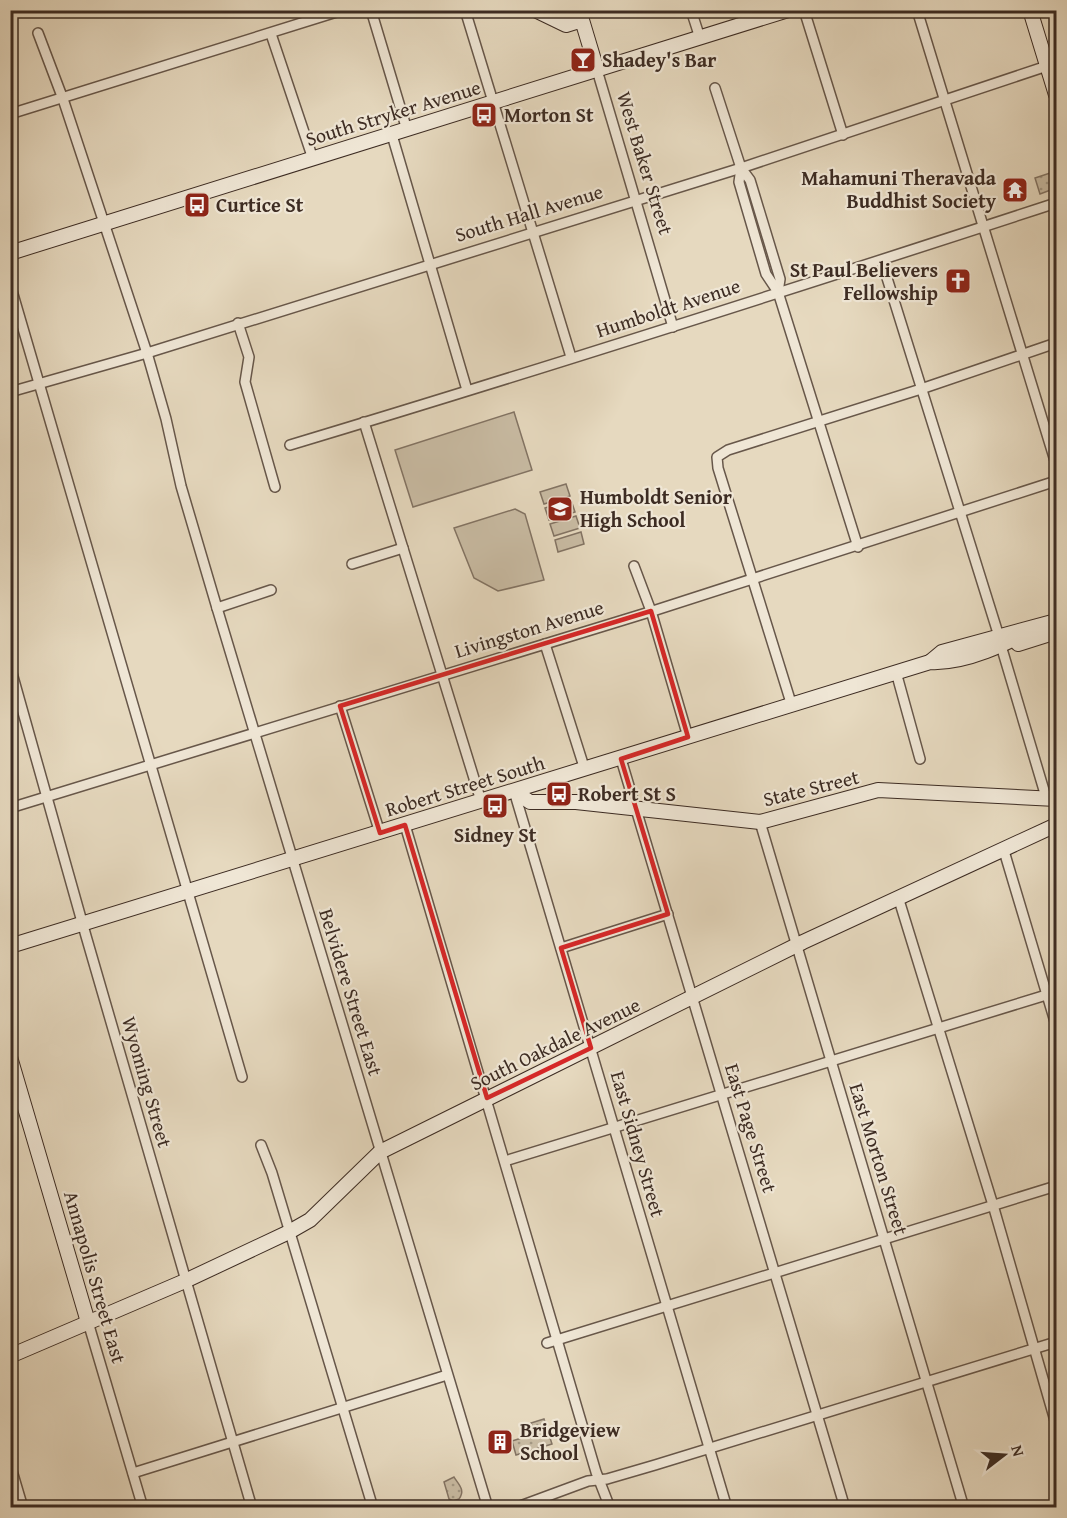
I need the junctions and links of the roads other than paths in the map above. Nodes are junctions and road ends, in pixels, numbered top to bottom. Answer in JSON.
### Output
{"nodes":[{"id":1,"x":343,"y":10,"type":"edge"},
{"id":2,"x":371,"y":10,"type":"edge"},
{"id":3,"x":465,"y":10,"type":"edge"},
{"id":4,"x":535,"y":10,"type":"edge"},
{"id":5,"x":691,"y":10,"type":"edge"},
{"id":6,"x":788,"y":10,"type":"edge"},
{"id":7,"x":804,"y":10,"type":"edge"},
{"id":8,"x":917,"y":10,"type":"edge"},
{"id":9,"x":1030,"y":10,"type":"edge"},
{"id":10,"x":581,"y":15,"type":"edge"},
{"id":11,"x":38,"y":33,"type":"dead end"},
{"id":12,"x":271,"y":34,"type":"junction"},
{"id":13,"x":700,"y":38,"type":"junction"},
{"id":14,"x":1052,"y":65,"type":"edge"},
{"id":15,"x":597,"y":70,"type":"junction"},
{"id":16,"x":716,"y":88,"type":"dead end"},
{"id":17,"x":1056,"y":95,"type":"edge"},
{"id":18,"x":63,"y":99,"type":"junction"},
{"id":19,"x":944,"y":100,"type":"junction"},
{"id":20,"x":494,"y":102,"type":"junction"},
{"id":21,"x":10,"y":114,"type":"edge"},
{"id":22,"x":407,"y":130,"type":"junction"},
{"id":23,"x":392,"y":135,"type":"junction"},
{"id":24,"x":843,"y":135,"type":"junction"},
{"id":25,"x":313,"y":159,"type":"junction"},
{"id":26,"x":741,"y":168,"type":"junction"},
{"id":27,"x":636,"y":198,"type":"junction"},
{"id":28,"x":1056,"y":203,"type":"edge"},
{"id":29,"x":105,"y":224,"type":"junction"},
{"id":30,"x":984,"y":227,"type":"junction"},
{"id":31,"x":533,"y":231,"type":"junction"},
{"id":32,"x":10,"y":253,"type":"edge"},
{"id":33,"x":882,"y":262,"type":"junction"},
{"id":34,"x":429,"y":263,"type":"junction"},
{"id":35,"x":10,"y":284,"type":"edge"},
{"id":36,"x":778,"y":292,"type":"junction"},
{"id":37,"x":238,"y":323,"type":"junction"},
{"id":38,"x":673,"y":327,"type":"junction"},
{"id":39,"x":1056,"y":343,"type":"edge"},
{"id":40,"x":147,"y":352,"type":"junction"},
{"id":41,"x":1023,"y":353,"type":"junction"},
{"id":42,"x":571,"y":357,"type":"junction"},
{"id":43,"x":40,"y":382,"type":"junction"},
{"id":44,"x":467,"y":390,"type":"junction"},
{"id":45,"x":921,"y":390,"type":"junction"},
{"id":46,"x":10,"y":392,"type":"edge"},
{"id":47,"x":364,"y":422,"type":"junction"},
{"id":48,"x":816,"y":422,"type":"junction"},
{"id":49,"x":290,"y":445,"type":"dead end"},
{"id":50,"x":1056,"y":464,"type":"edge"},
{"id":51,"x":1056,"y":482,"type":"edge"},
{"id":52,"x":275,"y":487,"type":"dead end"},
{"id":53,"x":959,"y":513,"type":"junction"},
{"id":54,"x":858,"y":547,"type":"junction"},
{"id":55,"x":403,"y":548,"type":"junction"},
{"id":56,"x":352,"y":564,"type":"dead end"},
{"id":57,"x":634,"y":566,"type":"dead end"},
{"id":58,"x":754,"y":579,"type":"junction"},
{"id":59,"x":271,"y":590,"type":"dead end"},
{"id":60,"x":217,"y":608,"type":"junction"},
{"id":61,"x":651,"y":611,"type":"junction"},
{"id":62,"x":1056,"y":611,"type":"edge"},
{"id":63,"x":1056,"y":621,"type":"edge"},
{"id":64,"x":997,"y":630,"type":"junction"},
{"id":65,"x":1056,"y":632,"type":"edge"},
{"id":66,"x":545,"y":644,"type":"junction"},
{"id":67,"x":982,"y":646,"type":"junction"},
{"id":68,"x":1002,"y":649,"type":"junction"},
{"id":69,"x":10,"y":666,"type":"edge"},
{"id":70,"x":896,"y":672,"type":"junction"},
{"id":71,"x":442,"y":675,"type":"junction"},
{"id":72,"x":340,"y":706,"type":"junction"},
{"id":73,"x":792,"y":706,"type":"junction"},
{"id":74,"x":255,"y":732,"type":"junction"},
{"id":75,"x":688,"y":737,"type":"junction"},
{"id":76,"x":621,"y":759,"type":"junction"},
{"id":77,"x":920,"y":759,"type":"dead end"},
{"id":78,"x":150,"y":764,"type":"junction"},
{"id":79,"x":585,"y":770,"type":"junction"},
{"id":80,"x":540,"y":783,"type":"junction"},
{"id":81,"x":514,"y":791,"type":"junction"},
{"id":82,"x":47,"y":796,"type":"junction"},
{"id":83,"x":1053,"y":797,"type":"edge"},
{"id":84,"x":481,"y":801,"type":"junction"},
{"id":85,"x":550,"y":801,"type":"junction"},
{"id":86,"x":10,"y":808,"type":"edge"},
{"id":87,"x":636,"y":810,"type":"junction"},
{"id":88,"x":760,"y":822,"type":"junction"},
{"id":89,"x":405,"y":825,"type":"junction"},
{"id":90,"x":1056,"y":825,"type":"edge"},
{"id":91,"x":380,"y":833,"type":"junction"},
{"id":92,"x":1004,"y":851,"type":"junction"},
{"id":93,"x":293,"y":859,"type":"junction"},
{"id":94,"x":186,"y":892,"type":"junction"},
{"id":95,"x":899,"y":900,"type":"junction"},
{"id":96,"x":668,"y":914,"type":"junction"},
{"id":97,"x":82,"y":923,"type":"junction"},
{"id":98,"x":797,"y":945,"type":"junction"},
{"id":99,"x":10,"y":946,"type":"edge"},
{"id":100,"x":561,"y":948,"type":"junction"},
{"id":101,"x":1052,"y":993,"type":"edge"},
{"id":102,"x":693,"y":997,"type":"junction"},
{"id":103,"x":1056,"y":1025,"type":"edge"},
{"id":104,"x":938,"y":1026,"type":"junction"},
{"id":105,"x":591,"y":1048,"type":"junction"},
{"id":106,"x":10,"y":1057,"type":"edge"},
{"id":107,"x":831,"y":1060,"type":"junction"},
{"id":108,"x":242,"y":1077,"type":"dead end"},
{"id":109,"x":721,"y":1093,"type":"junction"},
{"id":110,"x":487,"y":1098,"type":"junction"},
{"id":111,"x":614,"y":1126,"type":"junction"},
{"id":112,"x":261,"y":1145,"type":"dead end"},
{"id":113,"x":380,"y":1152,"type":"junction"},
{"id":114,"x":505,"y":1161,"type":"junction"},
{"id":115,"x":1056,"y":1186,"type":"edge"},
{"id":116,"x":993,"y":1205,"type":"junction"},
{"id":117,"x":290,"y":1232,"type":"junction"},
{"id":118,"x":884,"y":1239,"type":"junction"},
{"id":119,"x":776,"y":1273,"type":"junction"},
{"id":120,"x":185,"y":1281,"type":"junction"},
{"id":121,"x":667,"y":1306,"type":"junction"},
{"id":122,"x":88,"y":1322,"type":"junction"},
{"id":123,"x":558,"y":1339,"type":"junction"},
{"id":124,"x":1056,"y":1342,"type":"edge"},
{"id":125,"x":547,"y":1343,"type":"dead end"},
{"id":126,"x":1034,"y":1349,"type":"junction"},
{"id":127,"x":10,"y":1356,"type":"edge"},
{"id":128,"x":447,"y":1375,"type":"junction"},
{"id":129,"x":926,"y":1381,"type":"junction"},
{"id":130,"x":342,"y":1407,"type":"junction"},
{"id":131,"x":818,"y":1415,"type":"junction"},
{"id":132,"x":1056,"y":1424,"type":"edge"},
{"id":133,"x":233,"y":1443,"type":"junction"},
{"id":134,"x":709,"y":1448,"type":"junction"},
{"id":135,"x":10,"y":1464,"type":"edge"},
{"id":136,"x":133,"y":1473,"type":"junction"},
{"id":137,"x":599,"y":1479,"type":"junction"},
{"id":138,"x":23,"y":1508,"type":"edge"},
{"id":139,"x":143,"y":1508,"type":"edge"},
{"id":140,"x":252,"y":1508,"type":"edge"},
{"id":141,"x":372,"y":1508,"type":"edge"},
{"id":142,"x":488,"y":1508,"type":"edge"},
{"id":143,"x":515,"y":1508,"type":"edge"},
{"id":144,"x":610,"y":1508,"type":"edge"},
{"id":145,"x":727,"y":1508,"type":"edge"},
{"id":146,"x":845,"y":1508,"type":"edge"},
{"id":147,"x":964,"y":1508,"type":"edge"}],
"edges":[{"from":1,"to":12,"type":"street"},
{"from":2,"to":22,"type":"street"},
{"from":3,"to":20,"type":"street"},
{"from":4,"to":10,"type":"street"},
{"from":5,"to":13,"type":"street"},
{"from":6,"to":13,"type":"street","name":"South Stryker Avenue"},
{"from":7,"to":24,"type":"street"},
{"from":8,"to":19,"type":"street"},
{"from":9,"to":14,"type":"street"},
{"from":10,"to":15,"type":"street","name":"West Baker Street"},
{"from":11,"to":18,"type":"street","name":"Belvidere Street East"},
{"from":12,"to":18,"type":"street"},
{"from":12,"to":25,"type":"street"},
{"from":13,"to":15,"type":"street","name":"South Stryker Avenue"},
{"from":14,"to":17,"type":"street"},
{"from":14,"to":19,"type":"street","name":"South Hall Avenue"},
{"from":15,"to":20,"type":"street","name":"South Stryker Avenue"},
{"from":15,"to":27,"type":"street","name":"West Baker Street"},
{"from":16,"to":26,"type":"street"},
{"from":18,"to":21,"type":"street"},
{"from":18,"to":29,"type":"street","name":"Belvidere Street East"},
{"from":19,"to":24,"type":"street","name":"South Hall Avenue"},
{"from":19,"to":30,"type":"street"},
{"from":20,"to":22,"type":"street","name":"South Stryker Avenue"},
{"from":20,"to":31,"type":"street"},
{"from":22,"to":23,"type":"street","name":"South Stryker Avenue"},
{"from":23,"to":25,"type":"street","name":"South Stryker Avenue"},
{"from":23,"to":34,"type":"street"},
{"from":24,"to":26,"type":"street","name":"South Hall Avenue"},
{"from":25,"to":29,"type":"street","name":"South Stryker Avenue"},
{"from":26,"to":27,"type":"street","name":"South Hall Avenue"},
{"from":26,"to":36,"type":"street"},
{"from":27,"to":31,"type":"street","name":"South Hall Avenue"},
{"from":27,"to":38,"type":"street","name":"West Baker Street"},
{"from":28,"to":30,"type":"street","name":"Humboldt Avenue"},
{"from":29,"to":32,"type":"street","name":"South Stryker Avenue"},
{"from":29,"to":40,"type":"street","name":"Belvidere Street East"},
{"from":30,"to":33,"type":"street","name":"Humboldt Avenue"},
{"from":30,"to":41,"type":"street"},
{"from":31,"to":34,"type":"street","name":"South Hall Avenue"},
{"from":31,"to":42,"type":"street"},
{"from":33,"to":36,"type":"street","name":"Humboldt Avenue"},
{"from":33,"to":45,"type":"street"},
{"from":34,"to":37,"type":"street","name":"South Hall Avenue"},
{"from":34,"to":44,"type":"street"},
{"from":35,"to":43,"type":"street"},
{"from":36,"to":38,"type":"street","name":"Humboldt Avenue"},
{"from":36,"to":48,"type":"street"},
{"from":37,"to":40,"type":"street","name":"South Hall Avenue"},
{"from":37,"to":52,"type":"street"},
{"from":38,"to":42,"type":"street","name":"Humboldt Avenue"},
{"from":39,"to":41,"type":"street"},
{"from":40,"to":43,"type":"street","name":"South Hall Avenue"},
{"from":40,"to":60,"type":"street","name":"Belvidere Street East"},
{"from":41,"to":45,"type":"street"},
{"from":41,"to":50,"type":"street"},
{"from":42,"to":44,"type":"street","name":"Humboldt Avenue"},
{"from":43,"to":46,"type":"street","name":"South Hall Avenue"},
{"from":43,"to":78,"type":"street"},
{"from":44,"to":47,"type":"street","name":"Humboldt Avenue"},
{"from":45,"to":48,"type":"street"},
{"from":45,"to":53,"type":"street"},
{"from":47,"to":49,"type":"street","name":"Humboldt Avenue"},
{"from":47,"to":55,"type":"street"},
{"from":48,"to":54,"type":"street"},
{"from":48,"to":58,"type":"street"},
{"from":51,"to":53,"type":"street","name":"Livingston Avenue"},
{"from":53,"to":54,"type":"street","name":"Livingston Avenue"},
{"from":53,"to":64,"type":"street"},
{"from":54,"to":58,"type":"street","name":"Livingston Avenue"},
{"from":55,"to":56,"type":"street"},
{"from":55,"to":71,"type":"street"},
{"from":57,"to":61,"type":"street"},
{"from":58,"to":61,"type":"street","name":"Livingston Avenue"},
{"from":58,"to":73,"type":"street"},
{"from":59,"to":60,"type":"street"},
{"from":60,"to":74,"type":"street","name":"Belvidere Street East"},
{"from":61,"to":66,"type":"street","name":"Livingston Avenue"},
{"from":61,"to":75,"type":"street"},
{"from":62,"to":64,"type":"street"},
{"from":63,"to":67,"type":"street","name":"Robert Street South"},
{"from":64,"to":67,"type":"street"},
{"from":65,"to":68,"type":"street"},
{"from":66,"to":71,"type":"street","name":"Livingston Avenue"},
{"from":66,"to":79,"type":"street"},
{"from":67,"to":68,"type":"street"},
{"from":67,"to":70,"type":"street","name":"Robert Street South"},
{"from":68,"to":83,"type":"street"},
{"from":69,"to":82,"type":"street","name":"Wyoming Street"},
{"from":70,"to":73,"type":"street","name":"Robert Street South"},
{"from":70,"to":77,"type":"street"},
{"from":71,"to":72,"type":"street","name":"Livingston Avenue"},
{"from":71,"to":84,"type":"street"},
{"from":72,"to":74,"type":"street","name":"Livingston Avenue"},
{"from":72,"to":91,"type":"street"},
{"from":73,"to":75,"type":"street","name":"Robert Street South"},
{"from":74,"to":78,"type":"street","name":"Livingston Avenue"},
{"from":74,"to":93,"type":"street","name":"Belvidere Street East"},
{"from":75,"to":76,"type":"street","name":"Robert Street South"},
{"from":76,"to":79,"type":"street","name":"Robert Street South"},
{"from":76,"to":87,"type":"street","name":"East Page Street"},
{"from":78,"to":82,"type":"street","name":"Livingston Avenue"},
{"from":78,"to":94,"type":"street"},
{"from":79,"to":80,"type":"street","name":"Robert Street South"},
{"from":80,"to":81,"type":"street","name":"Robert Street South"},
{"from":80,"to":85,"type":"street"},
{"from":81,"to":84,"type":"street","name":"Robert Street South"},
{"from":81,"to":85,"type":"street","name":"State Street"},
{"from":81,"to":100,"type":"street","name":"East Sidney Street"},
{"from":82,"to":86,"type":"street","name":"Livingston Avenue"},
{"from":82,"to":97,"type":"street","name":"Wyoming Street"},
{"from":83,"to":88,"type":"street","name":"State Street"},
{"from":84,"to":89,"type":"street","name":"Robert Street South"},
{"from":85,"to":87,"type":"street","name":"State Street"},
{"from":87,"to":88,"type":"street","name":"State Street"},
{"from":87,"to":96,"type":"street","name":"East Page Street"},
{"from":88,"to":98,"type":"street","name":"East Morton Street"},
{"from":89,"to":91,"type":"street","name":"Robert Street South"},
{"from":89,"to":110,"type":"street"},
{"from":90,"to":92,"type":"street","name":"South Oakdale Avenue"},
{"from":91,"to":93,"type":"street","name":"Robert Street South"},
{"from":92,"to":95,"type":"street","name":"South Oakdale Avenue"},
{"from":92,"to":101,"type":"street"},
{"from":93,"to":94,"type":"street","name":"Robert Street South"},
{"from":93,"to":113,"type":"street","name":"Belvidere Street East"},
{"from":94,"to":97,"type":"street","name":"Robert Street South"},
{"from":94,"to":108,"type":"street"},
{"from":95,"to":98,"type":"street","name":"South Oakdale Avenue"},
{"from":95,"to":104,"type":"street"},
{"from":96,"to":100,"type":"street"},
{"from":96,"to":102,"type":"street","name":"East Page Street"},
{"from":97,"to":99,"type":"street","name":"Robert Street South"},
{"from":97,"to":120,"type":"street","name":"Wyoming Street"},
{"from":98,"to":102,"type":"street","name":"South Oakdale Avenue"},
{"from":98,"to":107,"type":"street","name":"East Morton Street"},
{"from":100,"to":105,"type":"street","name":"East Sidney Street"},
{"from":101,"to":103,"type":"street"},
{"from":101,"to":104,"type":"street"},
{"from":102,"to":105,"type":"street","name":"South Oakdale Avenue"},
{"from":102,"to":109,"type":"street","name":"East Page Street"},
{"from":104,"to":107,"type":"street"},
{"from":104,"to":116,"type":"street"},
{"from":105,"to":110,"type":"street","name":"South Oakdale Avenue"},
{"from":105,"to":111,"type":"street","name":"East Sidney Street"},
{"from":106,"to":122,"type":"street","name":"Annapolis Street East"},
{"from":107,"to":109,"type":"street"},
{"from":107,"to":118,"type":"street","name":"East Morton Street"},
{"from":109,"to":111,"type":"street"},
{"from":109,"to":119,"type":"street","name":"East Page Street"},
{"from":110,"to":113,"type":"street","name":"South Oakdale Avenue"},
{"from":110,"to":114,"type":"street"},
{"from":111,"to":114,"type":"street"},
{"from":111,"to":121,"type":"street","name":"East Sidney Street"},
{"from":112,"to":117,"type":"street"},
{"from":113,"to":117,"type":"street","name":"South Oakdale Avenue"},
{"from":113,"to":128,"type":"street","name":"Belvidere Street East"},
{"from":114,"to":123,"type":"street"},
{"from":115,"to":116,"type":"street"},
{"from":116,"to":118,"type":"street"},
{"from":116,"to":126,"type":"street"},
{"from":117,"to":120,"type":"street","name":"South Oakdale Avenue"},
{"from":117,"to":130,"type":"street"},
{"from":118,"to":119,"type":"street"},
{"from":118,"to":129,"type":"street","name":"East Morton Street"},
{"from":119,"to":121,"type":"street"},
{"from":119,"to":131,"type":"street","name":"East Page Street"},
{"from":120,"to":122,"type":"street","name":"South Oakdale Avenue"},
{"from":120,"to":133,"type":"street","name":"Wyoming Street"},
{"from":121,"to":123,"type":"street"},
{"from":121,"to":134,"type":"street","name":"East Sidney Street"},
{"from":122,"to":127,"type":"street","name":"South Oakdale Avenue"},
{"from":122,"to":136,"type":"street","name":"Annapolis Street East"},
{"from":123,"to":125,"type":"street"},
{"from":123,"to":137,"type":"street"},
{"from":124,"to":126,"type":"street"},
{"from":126,"to":129,"type":"street"},
{"from":126,"to":132,"type":"street"},
{"from":128,"to":130,"type":"street"},
{"from":128,"to":142,"type":"street","name":"Belvidere Street East"},
{"from":129,"to":131,"type":"street"},
{"from":129,"to":147,"type":"street","name":"East Morton Street"},
{"from":130,"to":133,"type":"street"},
{"from":130,"to":141,"type":"street"},
{"from":131,"to":134,"type":"street"},
{"from":131,"to":146,"type":"street","name":"East Page Street"},
{"from":133,"to":136,"type":"street"},
{"from":133,"to":140,"type":"street","name":"Wyoming Street"},
{"from":134,"to":137,"type":"street"},
{"from":134,"to":145,"type":"street","name":"East Sidney Street"},
{"from":135,"to":138,"type":"street"},
{"from":136,"to":139,"type":"street","name":"Annapolis Street East"},
{"from":137,"to":143,"type":"street"},
{"from":137,"to":144,"type":"street"}]}
